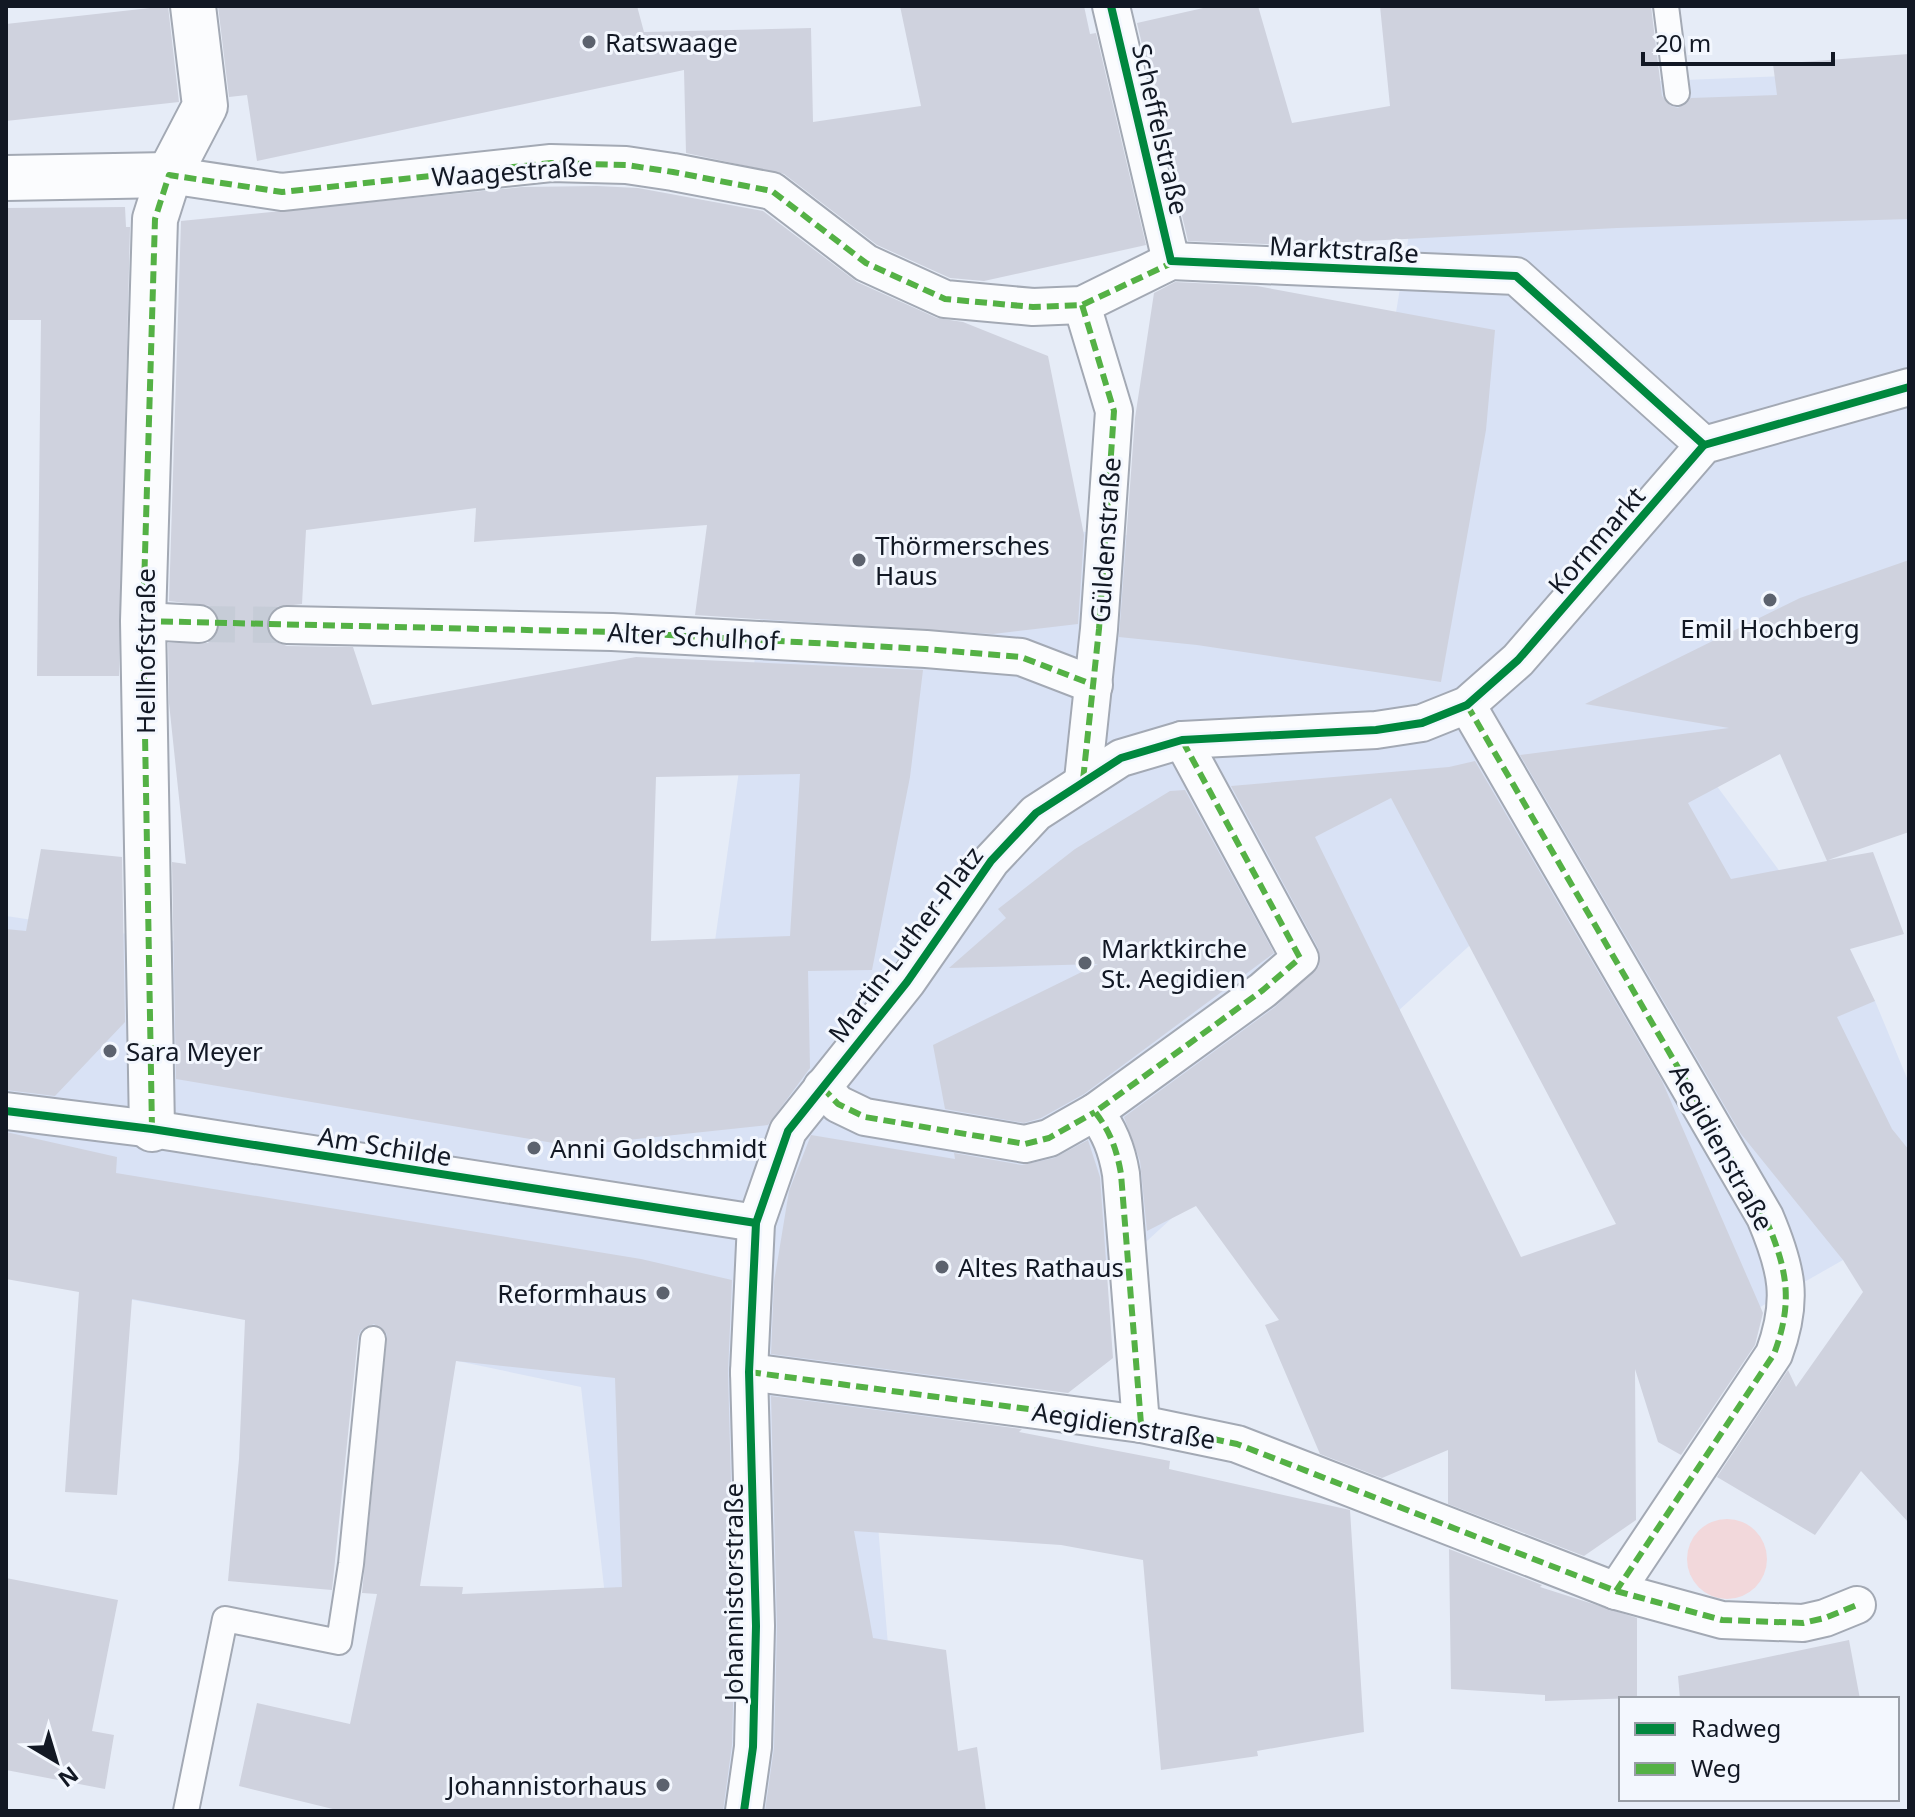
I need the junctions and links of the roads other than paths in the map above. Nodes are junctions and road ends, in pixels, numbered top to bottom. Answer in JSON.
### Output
{"nodes":[{"id":1,"x":193,"y":6,"type":"edge"},
{"id":2,"x":1111,"y":6,"type":"edge"},
{"id":3,"x":1666,"y":6,"type":"edge"},
{"id":4,"x":1677,"y":93,"type":"dead end"},
{"id":5,"x":169,"y":175,"type":"junction"},
{"id":6,"x":6,"y":178,"type":"edge"},
{"id":7,"x":1171,"y":261,"type":"junction"},
{"id":8,"x":1082,"y":305,"type":"junction"},
{"id":9,"x":1909,"y":387,"type":"edge"},
{"id":10,"x":1704,"y":445,"type":"junction"},
{"id":11,"x":143,"y":621,"type":"junction"},
{"id":12,"x":199,"y":624,"type":"tunnel mouth"},
{"id":13,"x":287,"y":625,"type":"tunnel mouth"},
{"id":14,"x":1518,"y":660,"type":"joint"},
{"id":15,"x":1094,"y":685,"type":"junction"},
{"id":16,"x":1467,"y":705,"type":"junction"},
{"id":17,"x":1182,"y":740,"type":"junction"},
{"id":18,"x":1083,"y":780,"type":"junction"},
{"id":19,"x":822,"y":1087,"type":"junction"},
{"id":20,"x":6,"y":1111,"type":"edge"},
{"id":21,"x":1095,"y":1112,"type":"junction"},
{"id":22,"x":152,"y":1129,"type":"junction"},
{"id":23,"x":756,"y":1223,"type":"junction"},
{"id":24,"x":373,"y":1339,"type":"dead end"},
{"id":25,"x":749,"y":1372,"type":"junction"},
{"id":26,"x":1141,"y":1424,"type":"junction"},
{"id":27,"x":1616,"y":1591,"type":"junction"},
{"id":28,"x":1857,"y":1605,"type":"dead end"},
{"id":29,"x":186,"y":1811,"type":"edge"},
{"id":30,"x":744,"y":1811,"type":"edge"}],
"edges":[{"from":1,"to":5,"type":"street","name":"Hellhofstraße"},
{"from":2,"to":7,"type":"street","name":"Scheffelstraße"},
{"from":3,"to":4,"type":"lane"},
{"from":5,"to":6,"type":"street","name":"Waagestraße"},
{"from":5,"to":8,"type":"street","name":"Waagestraße"},
{"from":5,"to":11,"type":"street","name":"Hellhofstraße"},
{"from":7,"to":8,"type":"street","name":"Marktstraße"},
{"from":7,"to":10,"type":"street","name":"Marktstraße"},
{"from":8,"to":15,"type":"street","name":"Güldenstraße"},
{"from":9,"to":10,"type":"street"},
{"from":10,"to":14,"type":"street","name":"Kornmarkt"},
{"from":11,"to":12,"type":"street"},
{"from":11,"to":22,"type":"street","name":"Hellhofstraße"},
{"from":13,"to":15,"type":"street","name":"Alter Schulhof"},
{"from":14,"to":16,"type":"street","name":"Martin-Luther-Platz"},
{"from":15,"to":18,"type":"street","name":"Güldenstraße"},
{"from":16,"to":17,"type":"street","name":"Martin-Luther-Platz"},
{"from":16,"to":27,"type":"street","name":"Aegidienstraße"},
{"from":17,"to":18,"type":"street","name":"Martin-Luther-Platz"},
{"from":17,"to":21,"type":"street"},
{"from":18,"to":19,"type":"street","name":"Martin-Luther-Platz"},
{"from":19,"to":21,"type":"street"},
{"from":19,"to":23,"type":"street","name":"Martin-Luther-Platz"},
{"from":20,"to":22,"type":"street","name":"Am Schilde"},
{"from":21,"to":26,"type":"street"},
{"from":22,"to":23,"type":"street","name":"Am Schilde"},
{"from":23,"to":25,"type":"street","name":"Martin-Luther-Platz"},
{"from":24,"to":29,"type":"lane"},
{"from":25,"to":26,"type":"street","name":"Aegidienstraße"},
{"from":25,"to":30,"type":"street","name":"Johannistorstraße"},
{"from":26,"to":27,"type":"street","name":"Aegidienstraße"},
{"from":27,"to":28,"type":"street","name":"Aegidienstraße"}]}
